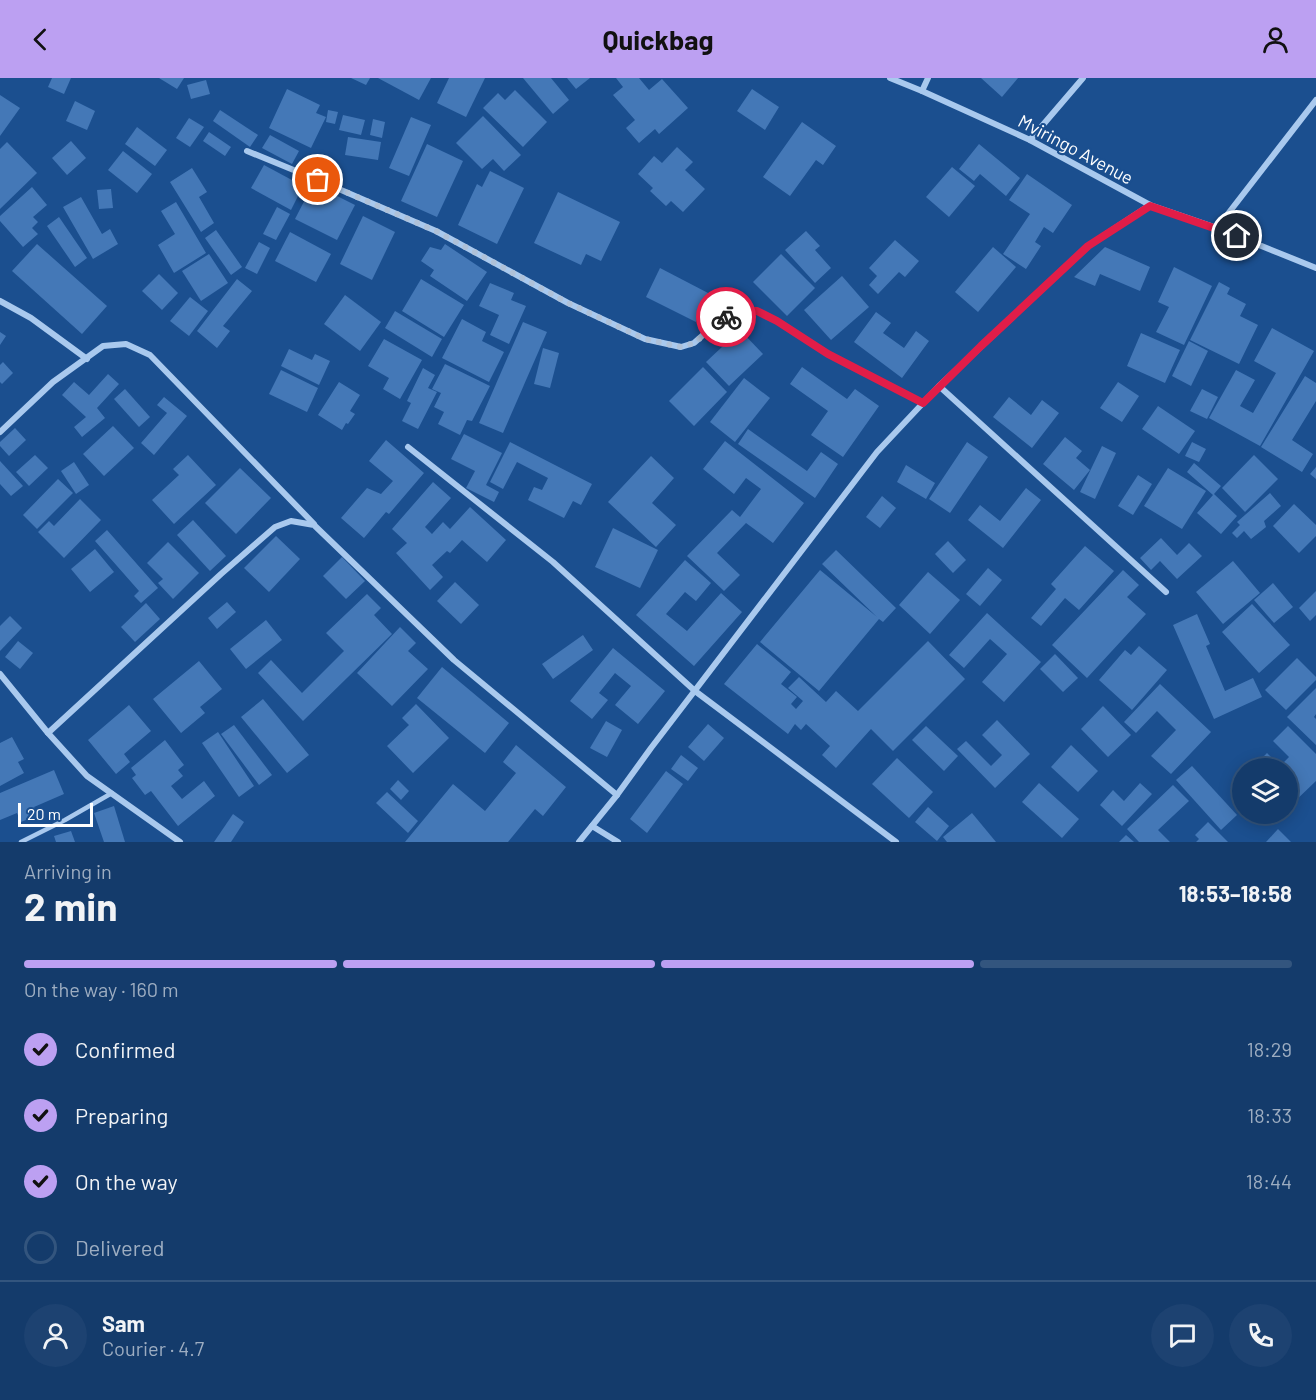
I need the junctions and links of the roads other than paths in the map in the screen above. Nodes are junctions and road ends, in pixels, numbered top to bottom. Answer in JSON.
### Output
{"nodes":[{"id":1,"x":890,"y":78,"type":"edge"},
{"id":2,"x":928,"y":78,"type":"edge"},
{"id":3,"x":1083,"y":78,"type":"edge"},
{"id":4,"x":922,"y":91,"type":"junction"},
{"id":5,"x":1316,"y":100,"type":"edge"},
{"id":6,"x":1030,"y":140,"type":"junction"},
{"id":7,"x":247,"y":151,"type":"dead end"},
{"id":8,"x":1150,"y":206,"type":"junction"},
{"id":9,"x":1217,"y":228,"type":"junction"},
{"id":10,"x":1316,"y":268,"type":"edge"},
{"id":11,"x":0,"y":301,"type":"edge"},
{"id":12,"x":87,"y":359,"type":"junction"},
{"id":13,"x":939,"y":387,"type":"junction"},
{"id":14,"x":923,"y":403,"type":"junction"},
{"id":15,"x":0,"y":432,"type":"edge"},
{"id":16,"x":408,"y":447,"type":"dead end"},
{"id":17,"x":314,"y":525,"type":"junction"},
{"id":18,"x":1166,"y":591,"type":"dead end"},
{"id":19,"x":0,"y":674,"type":"edge"},
{"id":20,"x":695,"y":691,"type":"junction"},
{"id":21,"x":48,"y":733,"type":"junction"},
{"id":22,"x":112,"y":793,"type":"junction"},
{"id":23,"x":617,"y":795,"type":"junction"},
{"id":24,"x":592,"y":826,"type":"junction"},
{"id":25,"x":21,"y":842,"type":"edge"},
{"id":26,"x":180,"y":842,"type":"edge"},
{"id":27,"x":579,"y":842,"type":"edge"},
{"id":28,"x":618,"y":842,"type":"edge"},
{"id":29,"x":896,"y":842,"type":"edge"}],
"edges":[{"from":1,"to":4,"type":"street","name":"Mviringo Avenue"},
{"from":2,"to":4,"type":"street"},
{"from":3,"to":6,"type":"street"},
{"from":4,"to":6,"type":"street","name":"Mviringo Avenue"},
{"from":5,"to":9,"type":"street"},
{"from":6,"to":8,"type":"street","name":"Mviringo Avenue"},
{"from":7,"to":14,"type":"street"},
{"from":8,"to":9,"type":"street","name":"Mviringo Avenue"},
{"from":8,"to":13,"type":"street"},
{"from":9,"to":10,"type":"street","name":"Mviringo Avenue"},
{"from":11,"to":12,"type":"street"},
{"from":12,"to":15,"type":"street"},
{"from":12,"to":17,"type":"street"},
{"from":13,"to":14,"type":"street"},
{"from":13,"to":18,"type":"street"},
{"from":14,"to":20,"type":"street"},
{"from":16,"to":20,"type":"street"},
{"from":17,"to":21,"type":"street"},
{"from":17,"to":23,"type":"street"},
{"from":19,"to":21,"type":"street"},
{"from":20,"to":23,"type":"street"},
{"from":20,"to":29,"type":"street"},
{"from":21,"to":22,"type":"street"},
{"from":22,"to":25,"type":"lane"},
{"from":22,"to":26,"type":"street"},
{"from":23,"to":24,"type":"street"},
{"from":24,"to":27,"type":"street"},
{"from":24,"to":28,"type":"street"}]}
